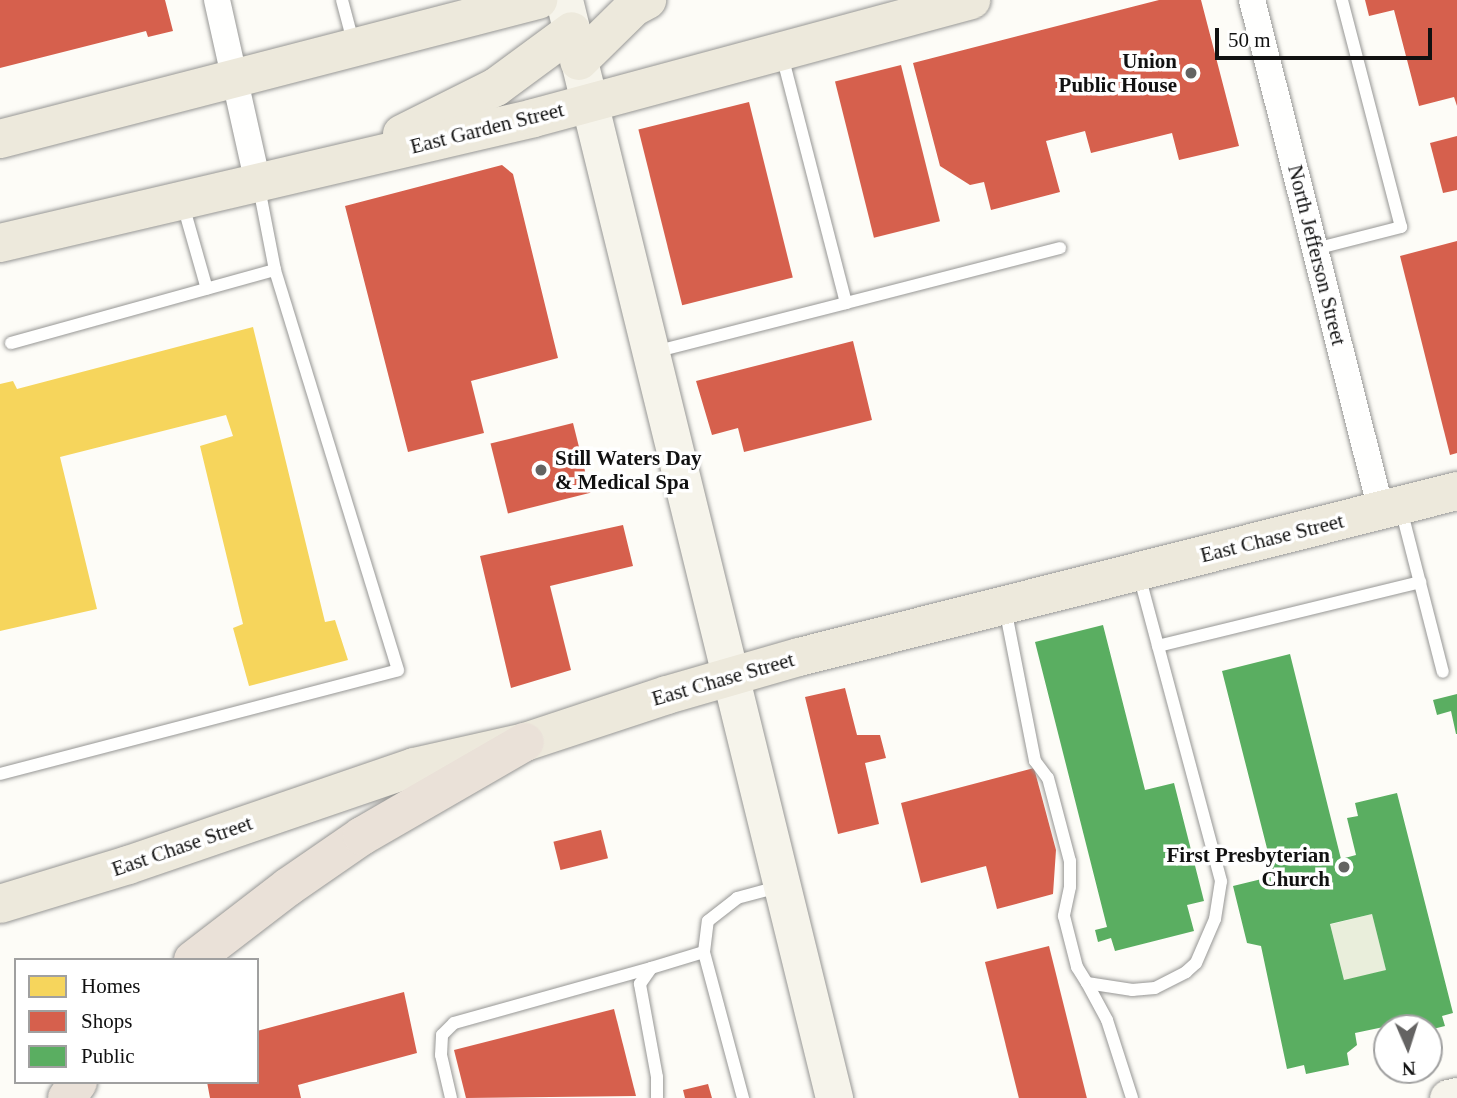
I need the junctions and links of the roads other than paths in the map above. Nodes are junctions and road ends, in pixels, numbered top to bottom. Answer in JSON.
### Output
{"nodes":[{"id":1,"x":217,"y":0,"type":"edge"},
{"id":2,"x":342,"y":0,"type":"edge"},
{"id":3,"x":538,"y":0,"type":"edge"},
{"id":4,"x":647,"y":0,"type":"edge"},
{"id":5,"x":1252,"y":0,"type":"edge"},
{"id":6,"x":1342,"y":0,"type":"edge"},
{"id":7,"x":960,"y":1,"type":"edge"},
{"id":8,"x":571,"y":30,"type":"edge"},
{"id":9,"x":355,"y":49,"type":"junction"},
{"id":10,"x":781,"y":50,"type":"junction"},
{"id":11,"x":237,"y":80,"type":"junction"},
{"id":12,"x":589,"y":101,"type":"junction"},
{"id":13,"x":0,"y":139,"type":"edge"},
{"id":14,"x":341,"y":165,"type":"junction"},
{"id":15,"x":258,"y":184,"type":"junction"},
{"id":16,"x":182,"y":202,"type":"junction"},
{"id":17,"x":0,"y":243,"type":"edge"},
{"id":18,"x":1060,"y":248,"type":"dead end"},
{"id":19,"x":1315,"y":249,"type":"junction"},
{"id":20,"x":275,"y":270,"type":"junction"},
{"id":21,"x":207,"y":289,"type":"junction"},
{"id":22,"x":846,"y":303,"type":"junction"},
{"id":23,"x":10,"y":344,"type":"dead end"},
{"id":24,"x":650,"y":353,"type":"junction"},
{"id":25,"x":1457,"y":491,"type":"edge"},
{"id":26,"x":1391,"y":508,"type":"junction"},
{"id":27,"x":1138,"y":572,"type":"junction"},
{"id":28,"x":1420,"y":582,"type":"junction"},
{"id":29,"x":1005,"y":605,"type":"junction"},
{"id":30,"x":1158,"y":646,"type":"junction"},
{"id":31,"x":1443,"y":672,"type":"dead end"},
{"id":32,"x":729,"y":677,"type":"junction"},
{"id":33,"x":525,"y":741,"type":"junction"},
{"id":34,"x":0,"y":775,"type":"edge"},
{"id":35,"x":781,"y":886,"type":"junction"},
{"id":36,"x":0,"y":904,"type":"edge"},
{"id":37,"x":704,"y":952,"type":"junction"},
{"id":38,"x":197,"y":957,"type":"edge"},
{"id":39,"x":651,"y":968,"type":"junction"},
{"id":40,"x":1087,"y":983,"type":"junction"},
{"id":41,"x":1457,"y":1096,"type":"edge"},
{"id":42,"x":452,"y":1098,"type":"edge"},
{"id":43,"x":657,"y":1098,"type":"edge"},
{"id":44,"x":743,"y":1098,"type":"edge"},
{"id":45,"x":834,"y":1098,"type":"edge"},
{"id":46,"x":1132,"y":1098,"type":"edge"},
{"id":47,"x":1448,"y":1098,"type":"edge"}],
"edges":[{"from":1,"to":11,"type":"street"},
{"from":2,"to":9,"type":"lane"},
{"from":3,"to":9,"type":"main road"},
{"from":4,"to":8,"type":"main road"},
{"from":5,"to":19,"type":"street","name":"North Jefferson Street"},
{"from":6,"to":19,"type":"lane"},
{"from":7,"to":10,"type":"main road","name":"East Garden Street"},
{"from":8,"to":12,"type":"street"},
{"from":8,"to":14,"type":"main road"},
{"from":9,"to":11,"type":"main road"},
{"from":10,"to":12,"type":"main road","name":"East Garden Street"},
{"from":10,"to":22,"type":"lane"},
{"from":11,"to":13,"type":"main road"},
{"from":11,"to":15,"type":"street"},
{"from":12,"to":14,"type":"main road","name":"East Garden Street"},
{"from":12,"to":24,"type":"street"},
{"from":14,"to":15,"type":"main road","name":"East Garden Street"},
{"from":15,"to":16,"type":"main road","name":"East Garden Street"},
{"from":15,"to":20,"type":"lane"},
{"from":16,"to":17,"type":"main road","name":"East Garden Street"},
{"from":16,"to":21,"type":"lane"},
{"from":18,"to":22,"type":"lane"},
{"from":19,"to":26,"type":"street","name":"North Jefferson Street"},
{"from":20,"to":21,"type":"lane"},
{"from":20,"to":34,"type":"lane"},
{"from":21,"to":23,"type":"lane"},
{"from":22,"to":24,"type":"lane"},
{"from":24,"to":32,"type":"street"},
{"from":25,"to":26,"type":"main road","name":"East Chase Street"},
{"from":26,"to":27,"type":"main road","name":"East Chase Street"},
{"from":26,"to":28,"type":"lane"},
{"from":27,"to":29,"type":"main road","name":"East Chase Street"},
{"from":27,"to":30,"type":"lane"},
{"from":28,"to":30,"type":"lane"},
{"from":28,"to":31,"type":"lane"},
{"from":29,"to":32,"type":"main road","name":"East Chase Street"},
{"from":29,"to":40,"type":"lane"},
{"from":30,"to":40,"type":"lane"},
{"from":32,"to":33,"type":"main road","name":"East Chase Street"},
{"from":32,"to":35,"type":"street"},
{"from":33,"to":36,"type":"main road","name":"East Chase Street"},
{"from":33,"to":38,"type":"highway"},
{"from":35,"to":37,"type":"lane"},
{"from":35,"to":45,"type":"street"},
{"from":37,"to":39,"type":"lane"},
{"from":37,"to":44,"type":"lane"},
{"from":39,"to":42,"type":"lane"},
{"from":39,"to":43,"type":"lane"},
{"from":40,"to":46,"type":"lane"},
{"from":41,"to":47,"type":"street"}]}
